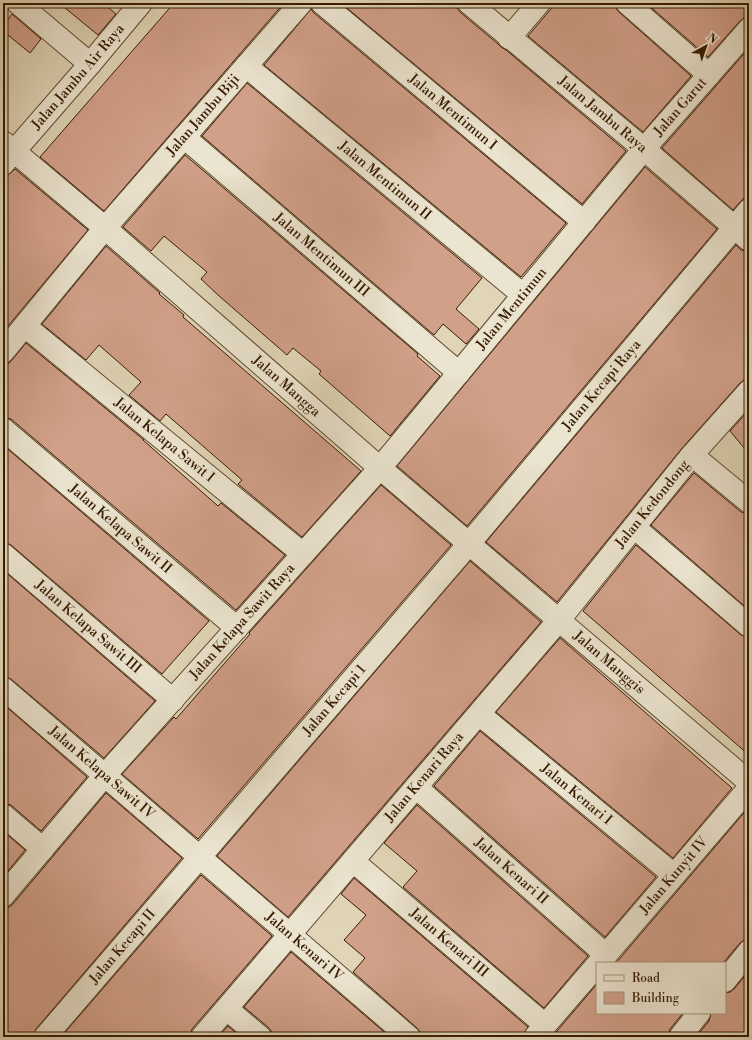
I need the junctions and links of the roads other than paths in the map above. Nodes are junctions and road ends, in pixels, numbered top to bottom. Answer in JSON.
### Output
{"nodes":[{"id":1,"x":18,"y":3,"type":"edge"},
{"id":2,"x":141,"y":3,"type":"edge"},
{"id":3,"x":301,"y":3,"type":"edge"},
{"id":4,"x":322,"y":3,"type":"edge"},
{"id":5,"x":469,"y":3,"type":"edge"},
{"id":6,"x":539,"y":3,"type":"edge"},
{"id":7,"x":626,"y":3,"type":"edge"},
{"id":8,"x":749,"y":29,"type":"edge"},
{"id":9,"x":509,"y":38,"type":"junction"},
{"id":10,"x":90,"y":64,"type":"junction"},
{"id":11,"x":246,"y":66,"type":"junction"},
{"id":12,"x":708,"y":75,"type":"junction"},
{"id":13,"x":184,"y":137,"type":"junction"},
{"id":14,"x":644,"y":149,"type":"junction"},
{"id":15,"x":7,"y":152,"type":"edge"},
{"id":16,"x":749,"y":210,"type":"edge"},
{"id":17,"x":584,"y":222,"type":"junction"},
{"id":18,"x":105,"y":228,"type":"junction"},
{"id":19,"x":742,"y":234,"type":"edge"},
{"id":20,"x":523,"y":295,"type":"junction"},
{"id":21,"x":25,"y":326,"type":"junction"},
{"id":22,"x":3,"y":352,"type":"edge"},
{"id":23,"x":459,"y":372,"type":"junction"},
{"id":24,"x":749,"y":391,"type":"edge"},
{"id":25,"x":3,"y":429,"type":"edge"},
{"id":26,"x":692,"y":455,"type":"junction"},
{"id":27,"x":380,"y":468,"type":"junction"},
{"id":28,"x":749,"y":502,"type":"edge"},
{"id":29,"x":634,"y":527,"type":"junction"},
{"id":30,"x":469,"y":543,"type":"junction"},
{"id":31,"x":3,"y":554,"type":"edge"},
{"id":32,"x":302,"y":554,"type":"junction"},
{"id":33,"x":559,"y":620,"type":"junction"},
{"id":34,"x":749,"y":626,"type":"edge"},
{"id":35,"x":237,"y":628,"type":"junction"},
{"id":36,"x":3,"y":688,"type":"edge"},
{"id":37,"x":173,"y":700,"type":"junction"},
{"id":38,"x":479,"y":714,"type":"junction"},
{"id":39,"x":106,"y":776,"type":"junction"},
{"id":40,"x":749,"y":782,"type":"edge"},
{"id":41,"x":416,"y":787,"type":"junction"},
{"id":42,"x":749,"y":788,"type":"edge"},
{"id":43,"x":3,"y":815,"type":"edge"},
{"id":44,"x":43,"y":849,"type":"junction"},
{"id":45,"x":200,"y":857,"type":"junction"},
{"id":46,"x":353,"y":861,"type":"junction"},
{"id":47,"x":674,"y":874,"type":"junction"},
{"id":48,"x":3,"y":896,"type":"edge"},
{"id":49,"x":290,"y":935,"type":"junction"},
{"id":50,"x":749,"y":951,"type":"edge"},
{"id":51,"x":601,"y":961,"type":"edge"},
{"id":52,"x":596,"y":967,"type":"edge"},
{"id":53,"x":726,"y":980,"type":"edge"},
{"id":54,"x":227,"y":1009,"type":"junction"},
{"id":55,"x":698,"y":1014,"type":"edge"},
{"id":56,"x":540,"y":1031,"type":"edge"},
{"id":57,"x":45,"y":1037,"type":"edge"},
{"id":58,"x":202,"y":1037,"type":"edge"},
{"id":59,"x":260,"y":1037,"type":"edge"},
{"id":60,"x":409,"y":1037,"type":"edge"},
{"id":61,"x":680,"y":1037,"type":"edge"}],
"edges":[{"from":1,"to":10,"type":"street"},
{"from":2,"to":10,"type":"street","name":"Jalan Jambu Air Raya"},
{"from":3,"to":11,"type":"street","name":"Jalan Jambu Biji"},
{"from":4,"to":17,"type":"street","name":"Jalan Mentimun I"},
{"from":5,"to":9,"type":"street","name":"Jalan Jambu Raya"},
{"from":6,"to":9,"type":"street"},
{"from":7,"to":12,"type":"street"},
{"from":8,"to":12,"type":"street","name":"Jalan Garut"},
{"from":9,"to":14,"type":"street","name":"Jalan Jambu Raya"},
{"from":10,"to":15,"type":"street","name":"Jalan Jambu Air Raya"},
{"from":11,"to":13,"type":"street","name":"Jalan Jambu Biji"},
{"from":11,"to":20,"type":"street","name":"Jalan Mentimun II"},
{"from":12,"to":14,"type":"street","name":"Jalan Garut"},
{"from":13,"to":18,"type":"street","name":"Jalan Jambu Biji"},
{"from":13,"to":23,"type":"street","name":"Jalan Mentimun III"},
{"from":14,"to":17,"type":"street","name":"Jalan Mentimun"},
{"from":14,"to":19,"type":"street","name":"Jalan Jambu Raya"},
{"from":15,"to":18,"type":"street","name":"Jalan Mangga"},
{"from":16,"to":19,"type":"street","name":"Jalan Kecapi Raya"},
{"from":17,"to":20,"type":"street","name":"Jalan Mentimun"},
{"from":18,"to":21,"type":"street","name":"Jalan Jambu Biji"},
{"from":18,"to":27,"type":"street","name":"Jalan Mangga"},
{"from":19,"to":30,"type":"street","name":"Jalan Kecapi Raya"},
{"from":20,"to":23,"type":"street","name":"Jalan Mentimun"},
{"from":21,"to":22,"type":"street","name":"Jalan Jambu Biji"},
{"from":21,"to":32,"type":"street","name":"Jalan Kelapa Sawit I"},
{"from":23,"to":27,"type":"street","name":"Jalan Mentimun"},
{"from":24,"to":26,"type":"street","name":"Jalan Kedondong"},
{"from":25,"to":35,"type":"street","name":"Jalan Kelapa Sawit II"},
{"from":26,"to":28,"type":"street"},
{"from":26,"to":29,"type":"street","name":"Jalan Kedondong"},
{"from":27,"to":30,"type":"street","name":"Jalan Mangga"},
{"from":27,"to":32,"type":"street","name":"Jalan Kelapa Sawit Raya"},
{"from":29,"to":33,"type":"street","name":"Jalan Kedondong"},
{"from":29,"to":34,"type":"street"},
{"from":30,"to":33,"type":"street","name":"Jalan Manggis"},
{"from":30,"to":45,"type":"street","name":"Jalan Kecapi 1"},
{"from":31,"to":37,"type":"street","name":"Jalan Kelapa Sawit III"},
{"from":32,"to":35,"type":"street","name":"Jalan Kelapa Sawit Raya"},
{"from":33,"to":38,"type":"street","name":"Jalan Kenari Raya"},
{"from":33,"to":40,"type":"street","name":"Jalan Manggis"},
{"from":35,"to":37,"type":"street","name":"Jalan Kelapa Sawit Raya"},
{"from":36,"to":39,"type":"street","name":"Jalan Kelapa Sawit IV"},
{"from":37,"to":39,"type":"street","name":"Jalan Kelapa Sawit Raya"},
{"from":38,"to":41,"type":"street","name":"Jalan Kenari Raya"},
{"from":38,"to":47,"type":"street","name":"Jalan Kenari I"},
{"from":39,"to":44,"type":"street","name":"Jalan Kelapa Sawit Raya"},
{"from":39,"to":45,"type":"street","name":"Jalan Kelapa Sawit IV"},
{"from":41,"to":46,"type":"street","name":"Jalan Kenari Raya"},
{"from":41,"to":51,"type":"street","name":"Jalan Kenari II"},
{"from":42,"to":47,"type":"street","name":"Jalan Kunyit IV"},
{"from":43,"to":44,"type":"street"},
{"from":44,"to":48,"type":"street","name":"Jalan Kelapa Sawit Raya"},
{"from":45,"to":49,"type":"street","name":"Jalan Kenari IV"},
{"from":45,"to":57,"type":"street","name":"Jalan Kecapi II"},
{"from":46,"to":49,"type":"street","name":"Jalan Kenari Raya"},
{"from":46,"to":56,"type":"street","name":"Jalan Kenari III"},
{"from":47,"to":51,"type":"street","name":"Jalan Kunyit IV"},
{"from":49,"to":54,"type":"street","name":"Jalan Kenari Raya"},
{"from":49,"to":60,"type":"street","name":"Jalan Kenari IV"},
{"from":50,"to":53,"type":"street"},
{"from":52,"to":56,"type":"street","name":"Jalan Kunyit IV"},
{"from":54,"to":58,"type":"street","name":"Jalan Kenari Raya"},
{"from":54,"to":59,"type":"street"},
{"from":55,"to":61,"type":"street"}]}
